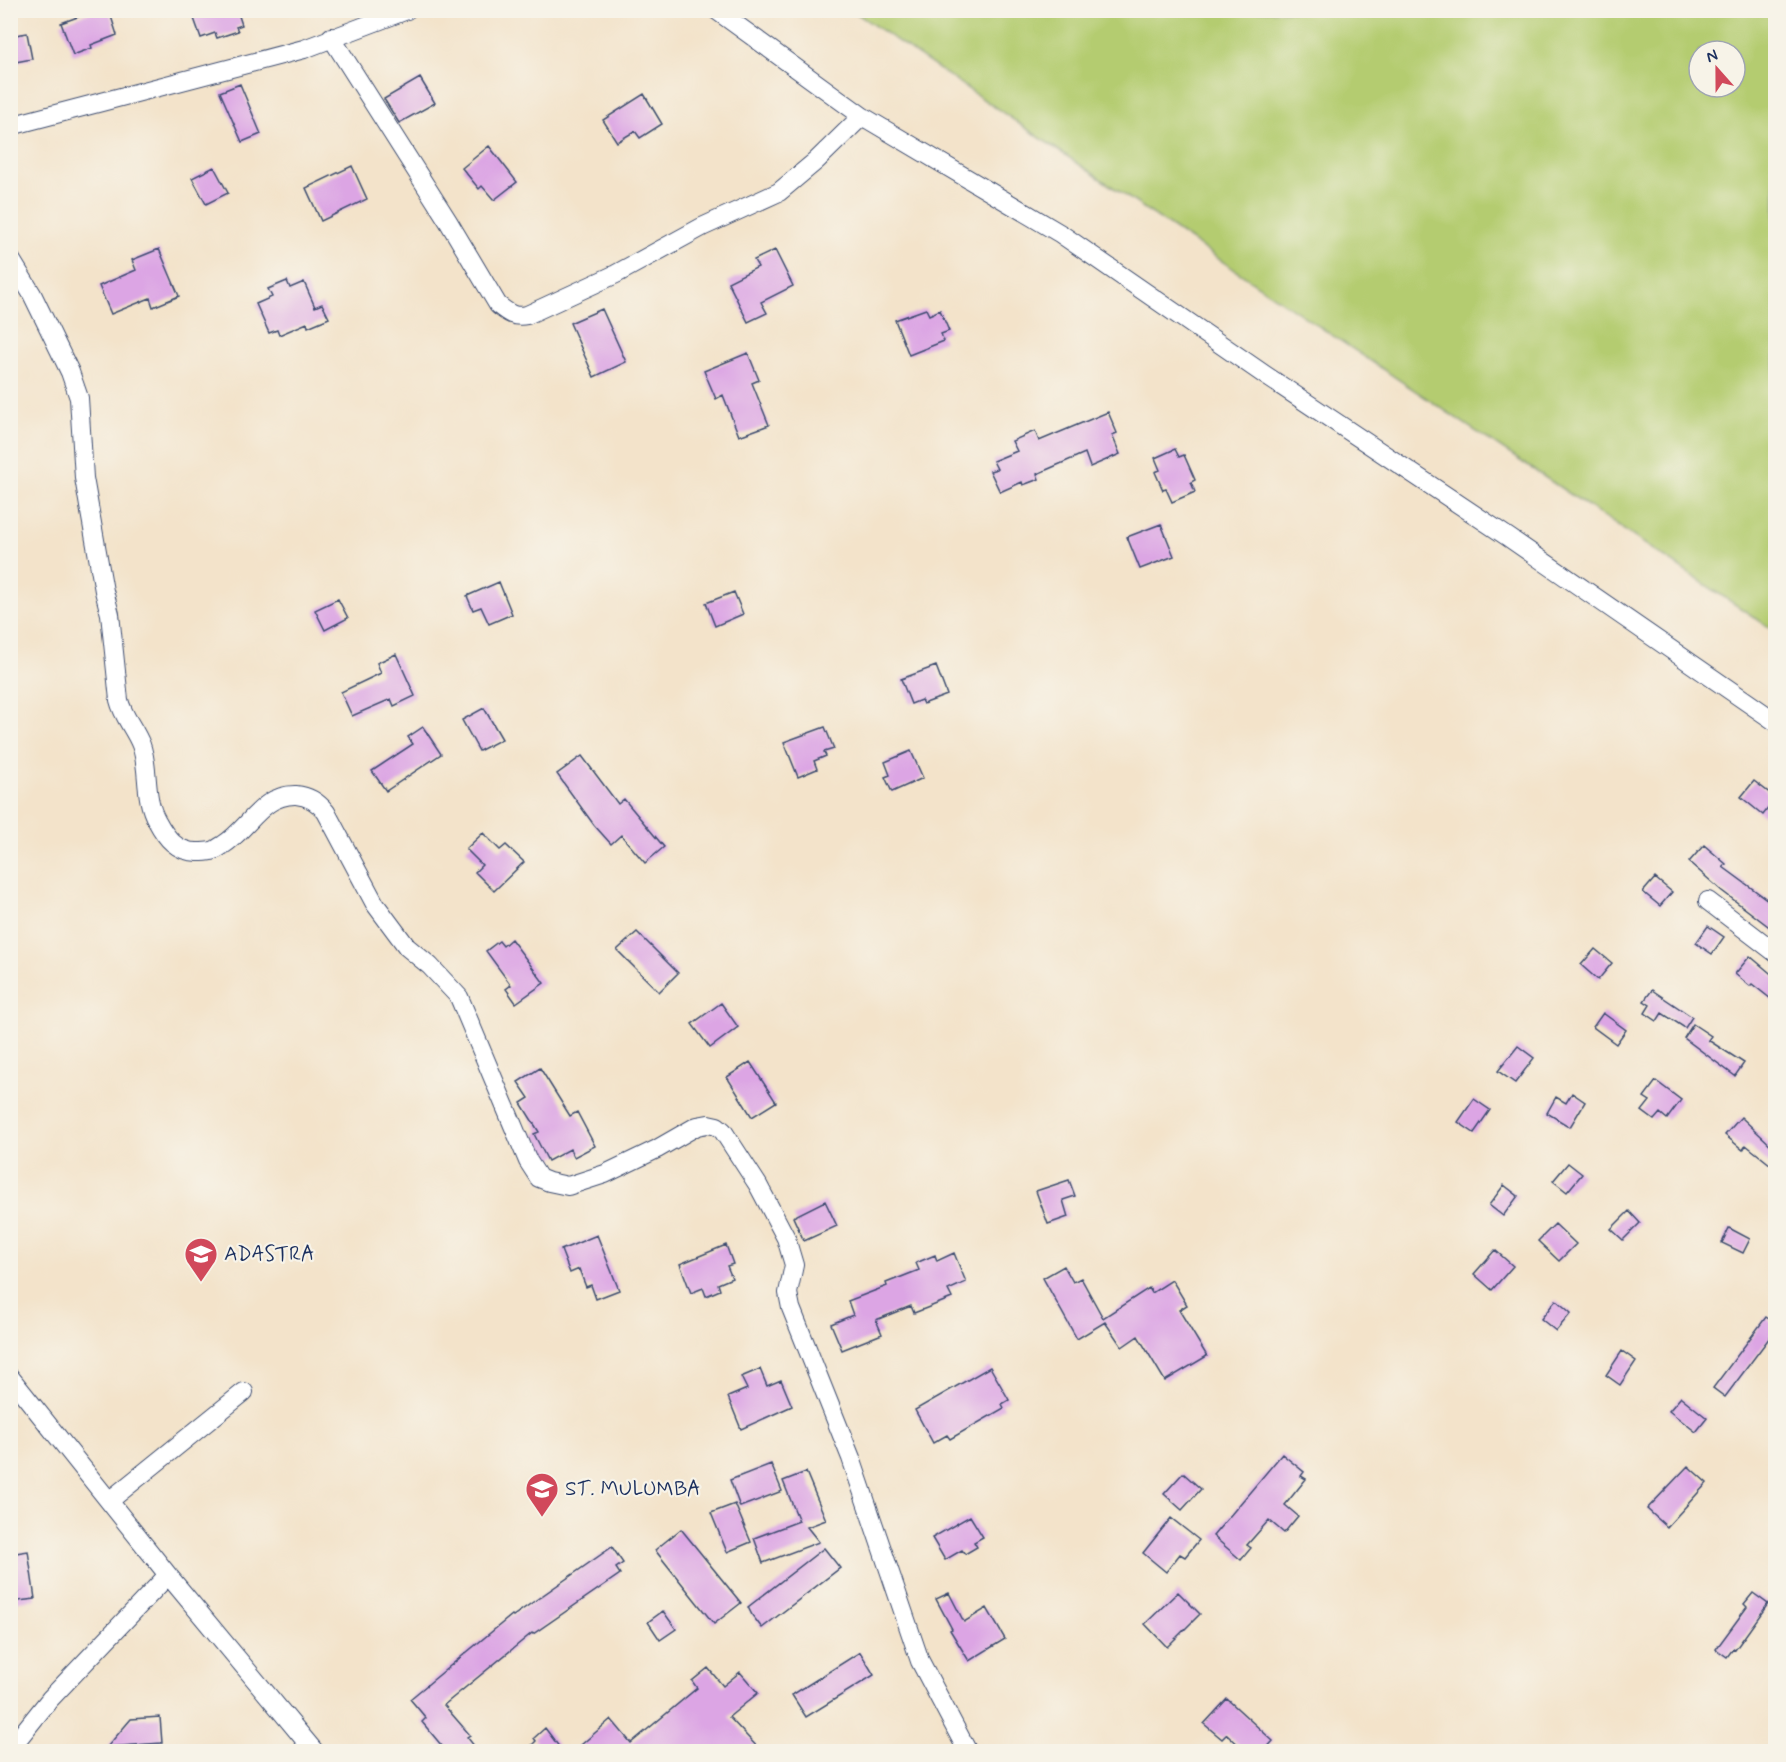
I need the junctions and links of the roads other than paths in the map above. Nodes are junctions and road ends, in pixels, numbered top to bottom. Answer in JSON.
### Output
{"nodes":[{"id":1,"x":406,"y":10,"type":"edge"},
{"id":2,"x":716,"y":10,"type":"edge"},
{"id":3,"x":331,"y":37,"type":"junction"},
{"id":4,"x":862,"y":116,"type":"junction"},
{"id":5,"x":10,"y":126,"type":"edge"},
{"id":6,"x":10,"y":258,"type":"edge"},
{"id":7,"x":1776,"y":722,"type":"edge"},
{"id":8,"x":1708,"y":901,"type":"dead end"},
{"id":9,"x":1776,"y":953,"type":"edge"},
{"id":10,"x":10,"y":1377,"type":"edge"},
{"id":11,"x":244,"y":1392,"type":"dead end"},
{"id":12,"x":108,"y":1501,"type":"junction"},
{"id":13,"x":168,"y":1575,"type":"junction"},
{"id":14,"x":10,"y":1749,"type":"edge"},
{"id":15,"x":315,"y":1752,"type":"edge"},
{"id":16,"x":968,"y":1752,"type":"edge"}],
"edges":[{"from":1,"to":3,"type":"street"},
{"from":2,"to":4,"type":"street"},
{"from":3,"to":4,"type":"street"},
{"from":3,"to":5,"type":"street"},
{"from":4,"to":7,"type":"street"},
{"from":6,"to":16,"type":"street"},
{"from":8,"to":9,"type":"street"},
{"from":10,"to":12,"type":"street"},
{"from":11,"to":12,"type":"street"},
{"from":12,"to":13,"type":"street"},
{"from":13,"to":14,"type":"street"},
{"from":13,"to":15,"type":"street"}]}
